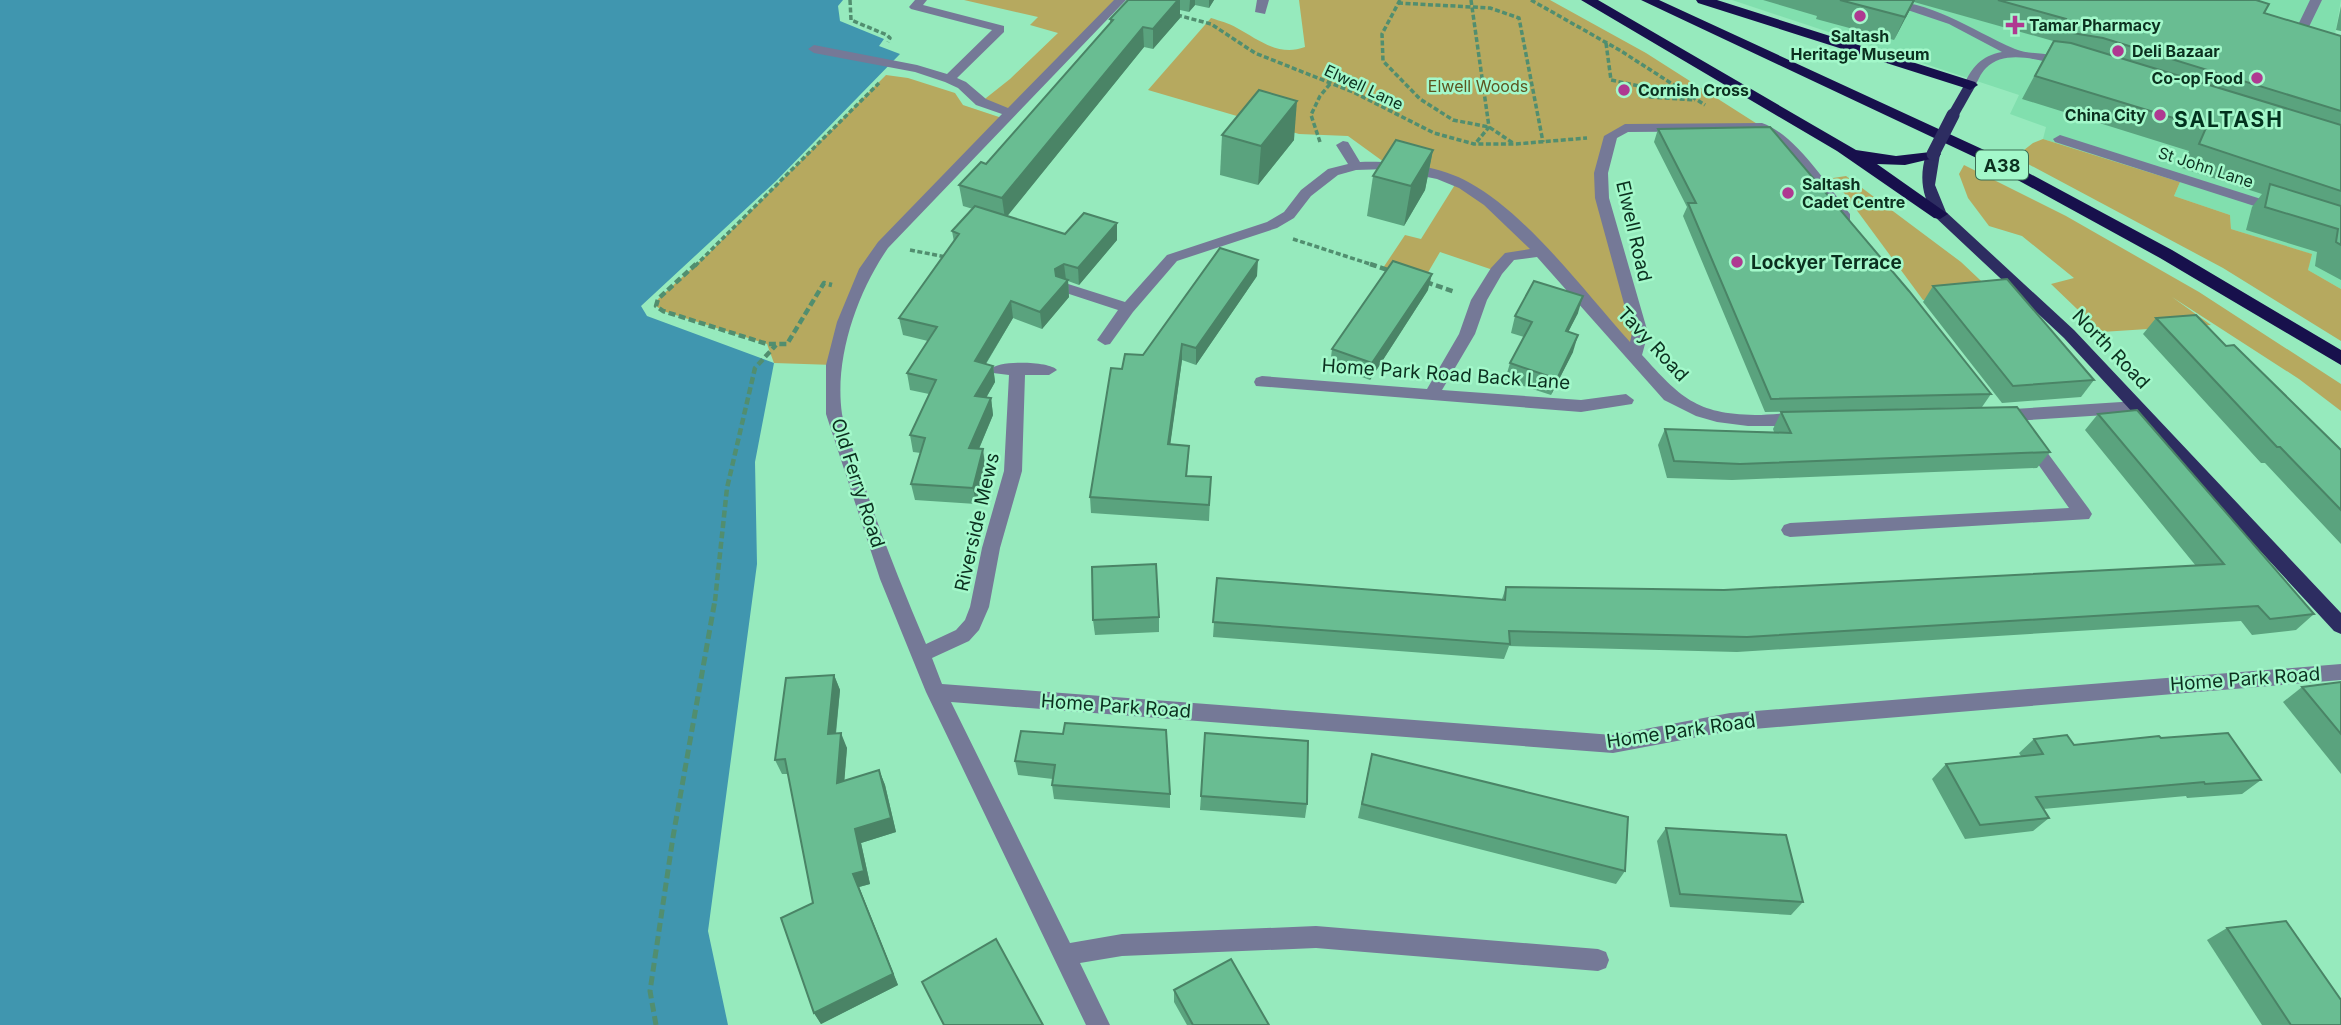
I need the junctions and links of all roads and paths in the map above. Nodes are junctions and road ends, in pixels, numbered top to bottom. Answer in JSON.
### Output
{"nodes":[{"id":1,"x":850,"y":0,"type":"edge"},
{"id":2,"x":921,"y":0,"type":"edge"},
{"id":3,"x":1120,"y":0,"type":"edge"},
{"id":4,"x":1471,"y":0,"type":"edge"},
{"id":5,"x":1531,"y":0,"type":"edge"},
{"id":6,"x":1588,"y":0,"type":"edge"},
{"id":7,"x":1648,"y":0,"type":"edge"},
{"id":8,"x":1703,"y":0,"type":"edge"},
{"id":9,"x":1884,"y":0,"type":"edge"},
{"id":10,"x":2316,"y":0,"type":"edge"},
{"id":11,"x":1399,"y":2,"type":"edge"},
{"id":12,"x":1474,"y":6,"type":"junction"},
{"id":13,"x":1166,"y":12,"type":"edge"},
{"id":14,"x":2276,"y":22,"type":"edge"},
{"id":15,"x":1605,"y":42,"type":"junction"},
{"id":16,"x":887,"y":44,"type":"dead end"},
{"id":17,"x":814,"y":49,"type":"dead end"},
{"id":18,"x":2017,"y":55,"type":"junction"},
{"id":19,"x":2076,"y":66,"type":"edge"},
{"id":20,"x":917,"y":69,"type":"junction"},
{"id":21,"x":950,"y":79,"type":"junction"},
{"id":22,"x":1331,"y":85,"type":"junction"},
{"id":23,"x":1970,"y":85,"type":"junction"},
{"id":24,"x":1699,"y":100,"type":"junction"},
{"id":25,"x":1010,"y":113,"type":"junction"},
{"id":26,"x":1489,"y":127,"type":"junction"},
{"id":27,"x":1733,"y":128,"type":"junction"},
{"id":28,"x":1611,"y":136,"type":"junction"},
{"id":29,"x":2060,"y":139,"type":"dead end"},
{"id":30,"x":1543,"y":142,"type":"junction"},
{"id":31,"x":1474,"y":144,"type":"junction"},
{"id":32,"x":1516,"y":144,"type":"junction"},
{"id":33,"x":1343,"y":145,"type":"dead end"},
{"id":34,"x":1843,"y":148,"type":"junction"},
{"id":35,"x":1933,"y":154,"type":"junction"},
{"id":36,"x":1356,"y":166,"type":"junction"},
{"id":37,"x":1333,"y":172,"type":"junction"},
{"id":38,"x":2290,"y":213,"type":"edge"},
{"id":39,"x":1940,"y":214,"type":"junction"},
{"id":40,"x":1854,"y":230,"type":"edge"},
{"id":41,"x":1325,"y":250,"type":"dead end"},
{"id":42,"x":1539,"y":252,"type":"junction"},
{"id":43,"x":936,"y":255,"type":"dead end"},
{"id":44,"x":957,"y":259,"type":"edge"},
{"id":45,"x":1396,"y":273,"type":"edge"},
{"id":46,"x":1423,"y":281,"type":"edge"},
{"id":47,"x":834,"y":285,"type":"dead end"},
{"id":48,"x":1065,"y":288,"type":"edge"},
{"id":49,"x":1479,"y":300,"type":"junction"},
{"id":50,"x":1128,"y":308,"type":"junction"},
{"id":51,"x":1105,"y":340,"type":"dead end"},
{"id":52,"x":776,"y":345,"type":"junction"},
{"id":53,"x":1634,"y":358,"type":"junction"},
{"id":54,"x":2341,"y":359,"type":"edge"},
{"id":55,"x":1049,"y":370,"type":"dead end"},
{"id":56,"x":1262,"y":382,"type":"dead end"},
{"id":57,"x":1432,"y":394,"type":"junction"},
{"id":58,"x":1626,"y":400,"type":"dead end"},
{"id":59,"x":2137,"y":407,"type":"junction"},
{"id":60,"x":1819,"y":419,"type":"edge"},
{"id":61,"x":1790,"y":530,"type":"dead end"},
{"id":62,"x":2341,"y":626,"type":"edge"},
{"id":63,"x":922,"y":653,"type":"junction"},
{"id":64,"x":2341,"y":672,"type":"edge"},
{"id":65,"x":936,"y":692,"type":"junction"},
{"id":66,"x":1063,"y":955,"type":"junction"},
{"id":67,"x":1598,"y":960,"type":"dead end"},
{"id":68,"x":656,"y":1025,"type":"edge"},
{"id":69,"x":1098,"y":1025,"type":"edge"}],
"edges":[{"from":1,"to":16,"type":"path"},
{"from":2,"to":21,"type":"street"},
{"from":3,"to":25,"type":"street","name":"Old Ferry Road"},
{"from":4,"to":12,"type":"path"},
{"from":5,"to":15,"type":"path"},
{"from":6,"to":34,"type":"highway"},
{"from":7,"to":54,"type":"highway","number":"A38"},
{"from":8,"to":23,"type":"highway"},
{"from":9,"to":18,"type":"street"},
{"from":10,"to":14,"type":"street"},
{"from":11,"to":12,"type":"path"},
{"from":11,"to":26,"type":"path"},
{"from":12,"to":26,"type":"path"},
{"from":12,"to":30,"type":"path"},
{"from":13,"to":22,"type":"path","name":"Elwell Lane"},
{"from":15,"to":24,"type":"path"},
{"from":15,"to":24,"type":"path"},
{"from":17,"to":20,"type":"street"},
{"from":18,"to":19,"type":"street"},
{"from":18,"to":23,"type":"street"},
{"from":20,"to":21,"type":"street"},
{"from":20,"to":52,"type":"path"},
{"from":21,"to":25,"type":"street"},
{"from":22,"to":31,"type":"path","name":"Elwell Lane"},
{"from":22,"to":37,"type":"path"},
{"from":23,"to":35,"type":"main road","name":"North Road","bridge":true},
{"from":24,"to":27,"type":"path"},
{"from":25,"to":63,"type":"street","name":"Old Ferry Road"},
{"from":26,"to":31,"type":"path"},
{"from":26,"to":32,"type":"path"},
{"from":27,"to":28,"type":"street"},
{"from":27,"to":40,"type":"street"},
{"from":28,"to":30,"type":"path","name":"Elwell Lane"},
{"from":28,"to":53,"type":"street","name":"Elwell Road"},
{"from":29,"to":38,"type":"street","name":"St John Lane"},
{"from":30,"to":32,"type":"path","name":"Elwell Lane"},
{"from":31,"to":32,"type":"path","name":"Elwell Lane"},
{"from":33,"to":36,"type":"street"},
{"from":34,"to":35,"type":"highway"},
{"from":34,"to":39,"type":"highway"},
{"from":35,"to":39,"type":"main road","name":"North Road"},
{"from":36,"to":37,"type":"street","name":"Tavy Road"},
{"from":36,"to":42,"type":"street","name":"Tavy Road"},
{"from":37,"to":50,"type":"street"},
{"from":39,"to":59,"type":"main road","name":"North Road"},
{"from":41,"to":45,"type":"path"},
{"from":42,"to":49,"type":"street"},
{"from":42,"to":53,"type":"street","name":"Tavy Road"},
{"from":43,"to":44,"type":"path"},
{"from":46,"to":49,"type":"path"},
{"from":47,"to":52,"type":"path"},
{"from":48,"to":50,"type":"street"},
{"from":49,"to":57,"type":"street"},
{"from":50,"to":51,"type":"street"},
{"from":52,"to":68,"type":"path"},
{"from":53,"to":60,"type":"street","name":"Tavy Road"},
{"from":55,"to":63,"type":"street","name":"Riverside Mews"},
{"from":56,"to":57,"type":"street","name":"Home Park Road Back Lane"},
{"from":57,"to":58,"type":"street","name":"Home Park Road Back Lane"},
{"from":59,"to":61,"type":"street"},
{"from":59,"to":62,"type":"main road","name":"North Road"},
{"from":63,"to":65,"type":"street","name":"Old Ferry Road"},
{"from":64,"to":65,"type":"street","name":"Home Park Road"},
{"from":65,"to":66,"type":"street","name":"Old Ferry Road"},
{"from":66,"to":67,"type":"street"},
{"from":66,"to":69,"type":"street","name":"Old Ferry Road"}]}
